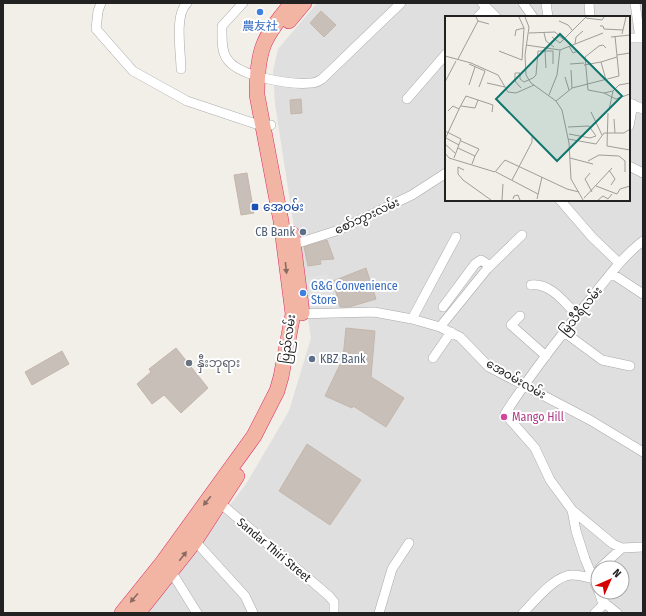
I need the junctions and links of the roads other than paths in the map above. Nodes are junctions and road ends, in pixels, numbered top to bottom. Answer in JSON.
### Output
{"nodes":[{"id":1,"x":101,"y":3,"type":"edge"},
{"id":2,"x":187,"y":3,"type":"edge"},
{"id":3,"x":243,"y":3,"type":"edge"},
{"id":4,"x":292,"y":3,"type":"edge"},
{"id":5,"x":304,"y":3,"type":"edge"},
{"id":6,"x":401,"y":3,"type":"edge"},
{"id":7,"x":523,"y":3,"type":"edge"},
{"id":8,"x":546,"y":3,"type":"edge"},
{"id":9,"x":589,"y":3,"type":"edge"},
{"id":10,"x":635,"y":3,"type":"edge"},
{"id":11,"x":484,"y":5,"type":"edge"},
{"id":12,"x":478,"y":16,"type":"edge"},
{"id":13,"x":495,"y":16,"type":"edge"},
{"id":14,"x":532,"y":16,"type":"edge"},
{"id":15,"x":548,"y":16,"type":"edge"},
{"id":16,"x":590,"y":16,"type":"edge"},
{"id":17,"x":630,"y":38,"type":"edge"},
{"id":18,"x":641,"y":38,"type":"edge"},
{"id":19,"x":445,"y":55,"type":"edge"},
{"id":20,"x":182,"y":69,"type":"dead end"},
{"id":21,"x":262,"y":77,"type":"junction"},
{"id":22,"x":407,"y":99,"type":"dead end"},
{"id":23,"x":631,"y":104,"type":"edge"},
{"id":24,"x":643,"y":108,"type":"edge"},
{"id":25,"x":630,"y":115,"type":"edge"},
{"id":26,"x":267,"y":125,"type":"junction"},
{"id":27,"x":630,"y":166,"type":"edge"},
{"id":28,"x":643,"y":173,"type":"edge"},
{"id":29,"x":445,"y":174,"type":"edge"},
{"id":30,"x":561,"y":201,"type":"edge"},
{"id":31,"x":522,"y":235,"type":"dead end"},
{"id":32,"x":456,"y":237,"type":"dead end"},
{"id":33,"x":643,"y":241,"type":"edge"},
{"id":34,"x":288,"y":247,"type":"junction"},
{"id":35,"x":619,"y":263,"type":"junction"},
{"id":36,"x":490,"y":266,"type":"junction"},
{"id":37,"x":611,"y":273,"type":"junction"},
{"id":38,"x":531,"y":285,"type":"dead end"},
{"id":39,"x":643,"y":294,"type":"edge"},
{"id":40,"x":443,"y":307,"type":"dead end"},
{"id":41,"x":297,"y":314,"type":"junction"},
{"id":42,"x":577,"y":315,"type":"junction"},
{"id":43,"x":520,"y":316,"type":"dead end"},
{"id":44,"x":412,"y":319,"type":"junction"},
{"id":45,"x":440,"y":327,"type":"junction"},
{"id":46,"x":451,"y":332,"type":"junction"},
{"id":47,"x":564,"y":332,"type":"junction"},
{"id":48,"x":546,"y":356,"type":"junction"},
{"id":49,"x":433,"y":358,"type":"dead end"},
{"id":50,"x":630,"y":366,"type":"dead end"},
{"id":51,"x":523,"y":385,"type":"junction"},
{"id":52,"x":642,"y":449,"type":"edge"},
{"id":53,"x":220,"y":503,"type":"junction"},
{"id":54,"x":572,"y":510,"type":"junction"},
{"id":55,"x":195,"y":541,"type":"junction"},
{"id":56,"x":409,"y":543,"type":"dead end"},
{"id":57,"x":643,"y":547,"type":"edge"},
{"id":58,"x":622,"y":548,"type":"junction"},
{"id":59,"x":609,"y":560,"type":"edge"},
{"id":60,"x":590,"y":563,"type":"edge"},
{"id":61,"x":167,"y":566,"type":"junction"},
{"id":62,"x":590,"y":575,"type":"edge"},
{"id":63,"x":603,"y":600,"type":"edge"},
{"id":64,"x":605,"y":603,"type":"junction"},
{"id":65,"x":122,"y":613,"type":"edge"},
{"id":66,"x":138,"y":613,"type":"edge"},
{"id":67,"x":197,"y":613,"type":"edge"},
{"id":68,"x":253,"y":613,"type":"edge"},
{"id":69,"x":334,"y":613,"type":"edge"},
{"id":70,"x":379,"y":613,"type":"edge"},
{"id":71,"x":523,"y":613,"type":"edge"},
{"id":72,"x":595,"y":613,"type":"edge"},
{"id":73,"x":617,"y":613,"type":"edge"}],
"edges":[{"from":1,"to":26,"type":"street"},
{"from":2,"to":20,"type":"street"},
{"from":3,"to":21,"type":"street"},
{"from":4,"to":21,"type":"highway","name":"ပြည်လမ်း"},
{"from":5,"to":21,"type":"highway","name":"ပြည်လမ်း"},
{"from":6,"to":21,"type":"street"},
{"from":7,"to":14,"type":"street"},
{"from":8,"to":15,"type":"street"},
{"from":9,"to":16,"type":"street"},
{"from":10,"to":18,"type":"street"},
{"from":11,"to":12,"type":"street"},
{"from":11,"to":13,"type":"street"},
{"from":17,"to":18,"type":"street"},
{"from":19,"to":22,"type":"street"},
{"from":21,"to":26,"type":"highway","name":"ပြည်လမ်း"},
{"from":23,"to":24,"type":"street"},
{"from":23,"to":25,"type":"street"},
{"from":26,"to":34,"type":"highway","name":"ပြည်လမ်း"},
{"from":27,"to":28,"type":"street"},
{"from":29,"to":34,"type":"street","name":"စော်ဘွားလမ်း"},
{"from":30,"to":35,"type":"street"},
{"from":31,"to":36,"type":"street"},
{"from":32,"to":44,"type":"street"},
{"from":33,"to":35,"type":"street","name":"မြသီရီလမ်း"},
{"from":34,"to":41,"type":"highway","name":"ပြည်လမ်း"},
{"from":35,"to":37,"type":"street","name":"မြသီရီလမ်း"},
{"from":36,"to":40,"type":"street"},
{"from":36,"to":45,"type":"street"},
{"from":37,"to":39,"type":"street"},
{"from":37,"to":42,"type":"street","name":"မြသီရီလမ်း"},
{"from":38,"to":42,"type":"street"},
{"from":41,"to":44,"type":"street","name":"အေဝမ်းလမ်း"},
{"from":41,"to":53,"type":"highway","name":"ပြည်လမ်း"},
{"from":41,"to":61,"type":"highway","name":"ပြည်လမ်း","one_way":true},
{"from":42,"to":47,"type":"street","name":"မြသီရီလမ်း"},
{"from":43,"to":48,"type":"street"},
{"from":44,"to":45,"type":"street","name":"အေဝမ်းလမ်း"},
{"from":45,"to":46,"type":"street","name":"အေဝမ်းလမ်း"},
{"from":46,"to":49,"type":"street"},
{"from":46,"to":51,"type":"street","name":"အေဝမ်းလမ်း"},
{"from":47,"to":48,"type":"street","name":"မြသီရီလမ်း"},
{"from":47,"to":50,"type":"street"},
{"from":48,"to":51,"type":"street","name":"မြသီရီလမ်း"},
{"from":51,"to":52,"type":"street","name":"အေဝမ်းလမ်း"},
{"from":51,"to":54,"type":"street","name":"မြသီရီလမ်း"},
{"from":53,"to":55,"type":"highway","name":"ပြည်လမ်း"},
{"from":53,"to":69,"type":"street","name":"Sandar Thiri Street"},
{"from":54,"to":58,"type":"street"},
{"from":54,"to":60,"type":"street"},
{"from":61,"to":55,"type":"highway","name":"ပြည်လမ်း","one_way":true},
{"from":55,"to":68,"type":"street"},
{"from":56,"to":70,"type":"street"},
{"from":57,"to":58,"type":"street"},
{"from":58,"to":59,"type":"street"},
{"from":61,"to":65,"type":"highway","name":"ပြည်လမ်း","one_way":true},
{"from":61,"to":66,"type":"highway","name":"ပြည်လမ်း"},
{"from":61,"to":67,"type":"street"},
{"from":62,"to":71,"type":"street"},
{"from":63,"to":64,"type":"street"},
{"from":64,"to":72,"type":"street"},
{"from":64,"to":73,"type":"street"}]}
